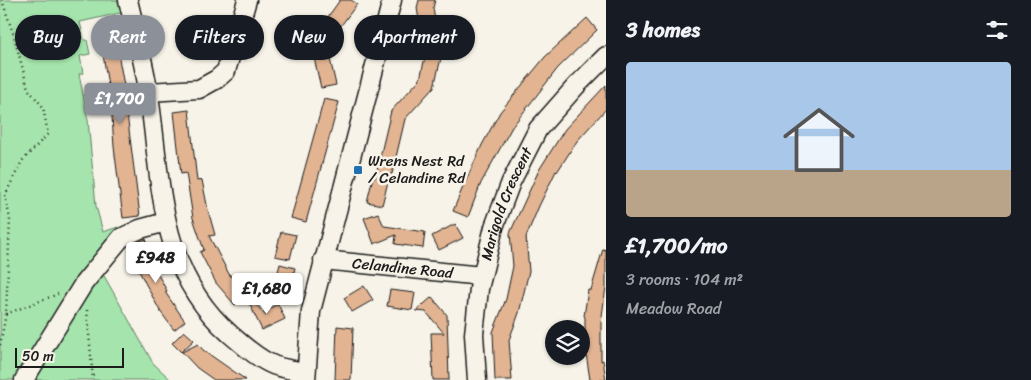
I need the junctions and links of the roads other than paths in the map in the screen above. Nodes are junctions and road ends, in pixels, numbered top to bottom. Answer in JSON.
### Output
{"nodes":[{"id":1,"x":128,"y":0,"type":"edge"},
{"id":2,"x":247,"y":0,"type":"edge"},
{"id":3,"x":392,"y":0,"type":"edge"},
{"id":4,"x":606,"y":56,"type":"edge"},
{"id":5,"x":148,"y":92,"type":"junction"},
{"id":6,"x":166,"y":222,"type":"junction"},
{"id":7,"x":324,"y":260,"type":"junction"},
{"id":8,"x":482,"y":276,"type":"junction"},
{"id":9,"x":306,"y":376,"type":"edge"},
{"id":10,"x":24,"y":380,"type":"edge"},
{"id":11,"x":477,"y":380,"type":"edge"}],
"edges":[{"from":1,"to":5,"type":"street"},
{"from":2,"to":5,"type":"street"},
{"from":3,"to":7,"type":"street"},
{"from":4,"to":8,"type":"street","name":"Marigold Crescent"},
{"from":5,"to":6,"type":"street"},
{"from":6,"to":9,"type":"street"},
{"from":6,"to":10,"type":"street"},
{"from":7,"to":8,"type":"street","name":"Celandine Road"},
{"from":7,"to":9,"type":"street"},
{"from":8,"to":11,"type":"street","name":"Marigold Crescent"}]}
